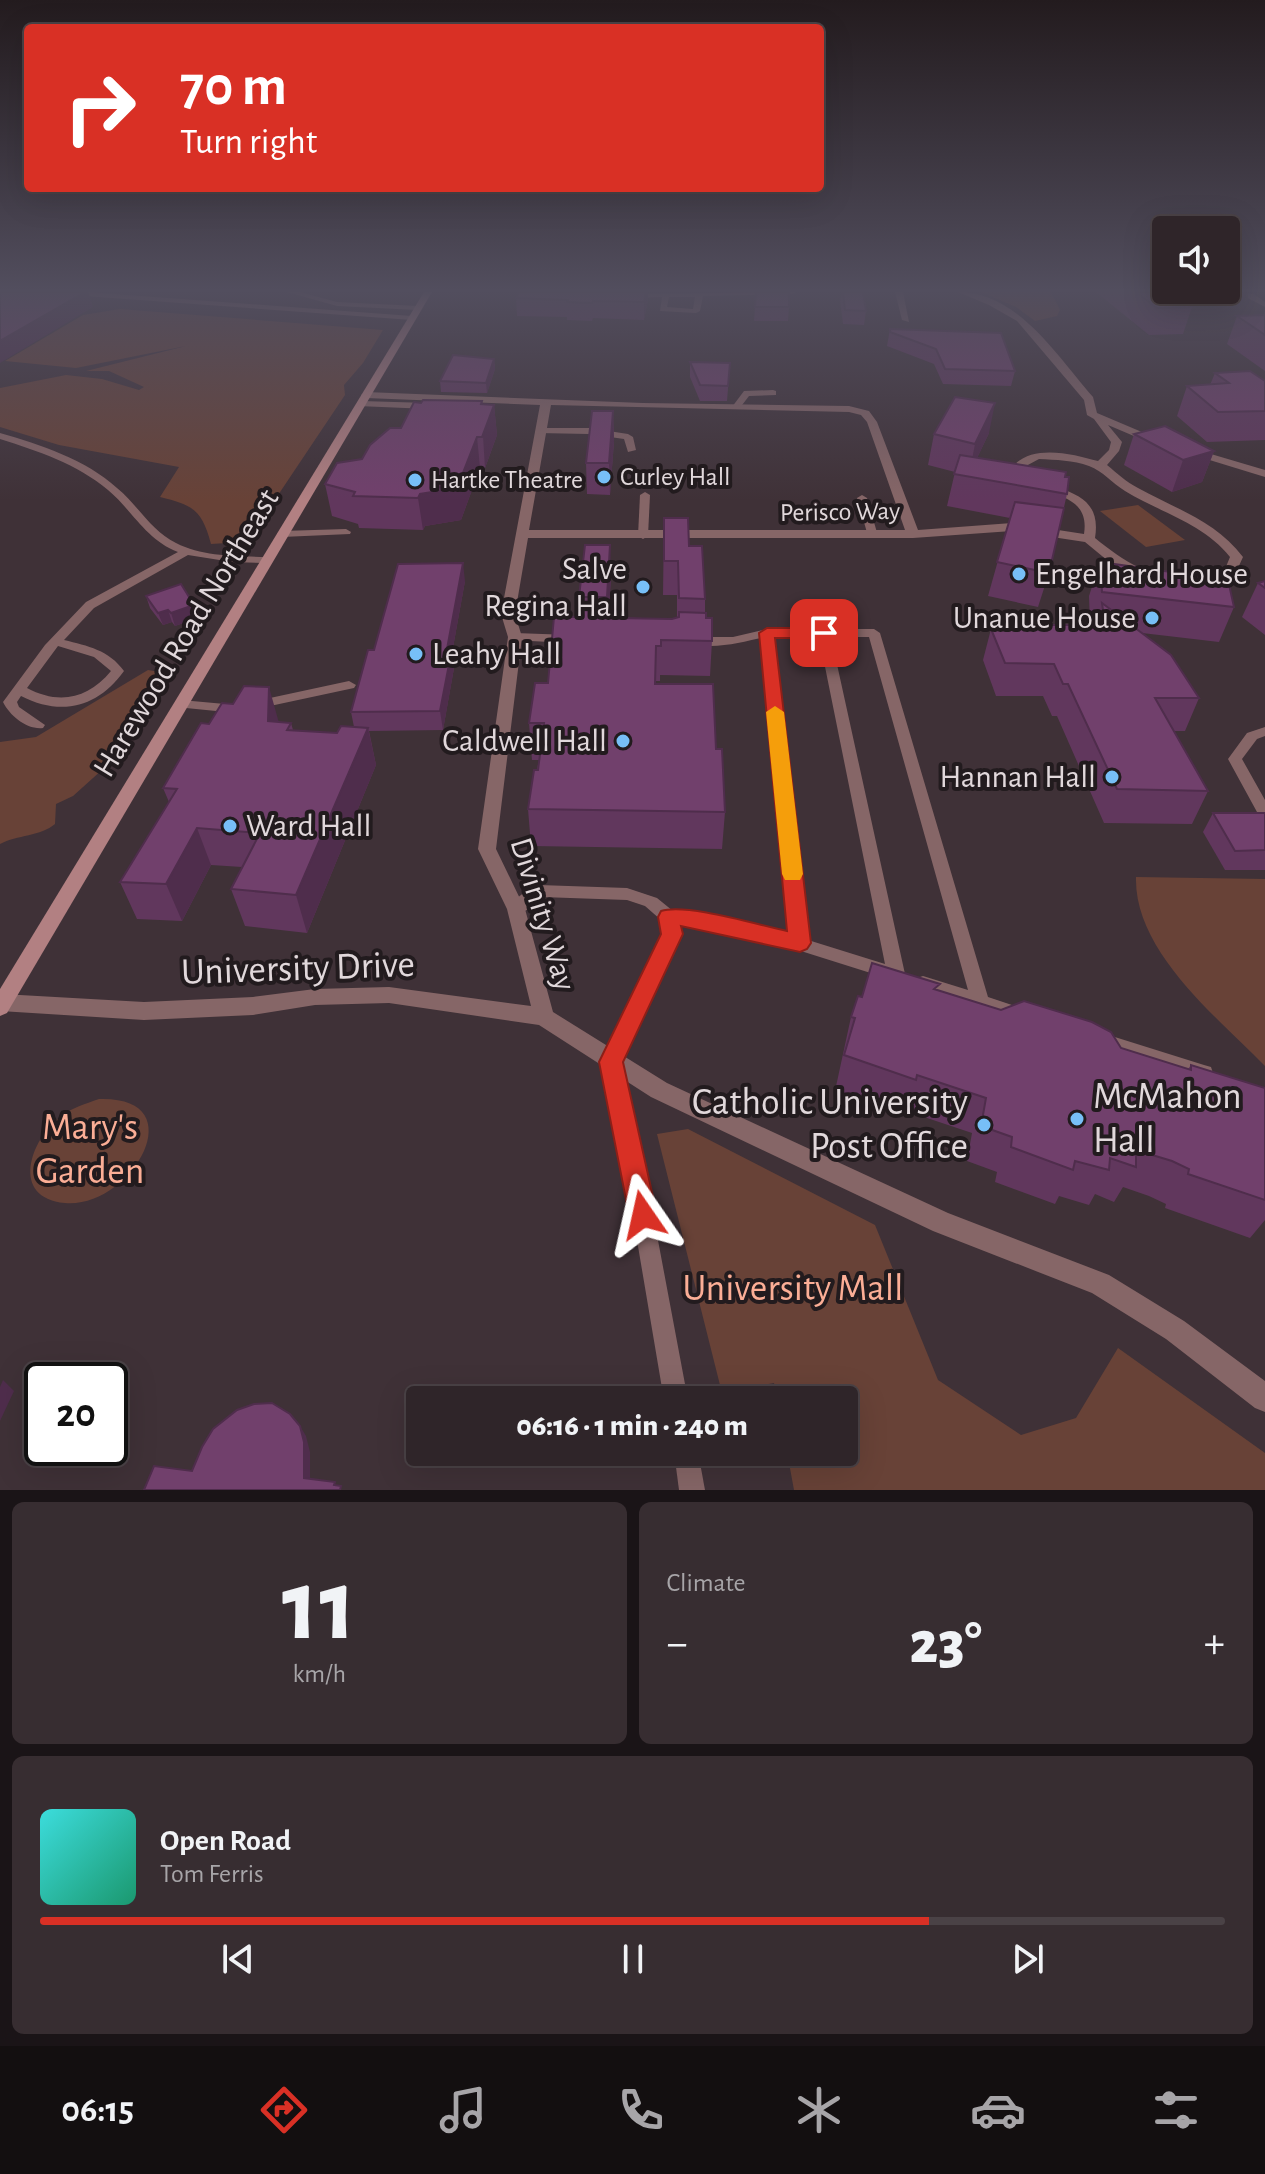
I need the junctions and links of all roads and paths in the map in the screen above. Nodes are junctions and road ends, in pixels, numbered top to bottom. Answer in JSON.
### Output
{"nodes":[{"id":1,"x":387,"y":362,"type":"edge"},
{"id":2,"x":1057,"y":362,"type":"edge"},
{"id":3,"x":773,"y":393,"type":"dead end"},
{"id":4,"x":364,"y":400,"type":"junction"},
{"id":5,"x":546,"y":402,"type":"junction"},
{"id":6,"x":736,"y":407,"type":"junction"},
{"id":7,"x":494,"y":409,"type":"edge"},
{"id":8,"x":1092,"y":415,"type":"junction"},
{"id":9,"x":541,"y":431,"type":"junction"},
{"id":10,"x":0,"y":436,"type":"edge"},
{"id":11,"x":1168,"y":445,"type":"edge"},
{"id":12,"x":1180,"y":449,"type":"edge"},
{"id":13,"x":631,"y":450,"type":"dead end"},
{"id":14,"x":1100,"y":466,"type":"junction"},
{"id":15,"x":1265,"y":474,"type":"edge"},
{"id":16,"x":645,"y":495,"type":"dead end"},
{"id":17,"x":862,"y":498,"type":"dead end"},
{"id":18,"x":346,"y":532,"type":"dead end"},
{"id":19,"x":282,"y":534,"type":"junction"},
{"id":20,"x":522,"y":534,"type":"junction"},
{"id":21,"x":913,"y":534,"type":"junction"},
{"id":22,"x":643,"y":536,"type":"junction"},
{"id":23,"x":873,"y":536,"type":"junction"},
{"id":24,"x":1089,"y":539,"type":"junction"},
{"id":25,"x":187,"y":551,"type":"junction"},
{"id":26,"x":267,"y":560,"type":"junction"},
{"id":27,"x":767,"y":633,"type":"junction"},
{"id":28,"x":824,"y":633,"type":"junction"},
{"id":29,"x":515,"y":637,"type":"junction"},
{"id":30,"x":580,"y":639,"type":"edge"},
{"id":31,"x":672,"y":640,"type":"edge"},
{"id":32,"x":55,"y":641,"type":"junction"},
{"id":33,"x":349,"y":685,"type":"dead end"},
{"id":34,"x":18,"y":689,"type":"junction"},
{"id":35,"x":181,"y":704,"type":"junction"},
{"id":36,"x":38,"y":725,"type":"dead end"},
{"id":37,"x":1265,"y":731,"type":"edge"},
{"id":38,"x":1262,"y":808,"type":"dead end"},
{"id":39,"x":516,"y":909,"type":"junction"},
{"id":40,"x":669,"y":917,"type":"junction"},
{"id":41,"x":800,"y":943,"type":"junction"},
{"id":42,"x":896,"y":974,"type":"junction"},
{"id":43,"x":980,"y":1001,"type":"junction"},
{"id":44,"x":1,"y":1005,"type":"edge"},
{"id":45,"x":544,"y":1017,"type":"junction"},
{"id":46,"x":1044,"y":1022,"type":"edge"},
{"id":47,"x":1083,"y":1035,"type":"edge"},
{"id":48,"x":611,"y":1062,"type":"junction"},
{"id":49,"x":1222,"y":1082,"type":"edge"},
{"id":50,"x":674,"y":1386,"type":"edge"},
{"id":51,"x":1265,"y":1398,"type":"edge"},
{"id":52,"x":688,"y":1466,"type":"edge"},
{"id":53,"x":692,"y":1490,"type":"edge"}],
"edges":[{"from":1,"to":4,"type":"street","name":"Harewood Road Northeast"},
{"from":2,"to":8,"type":"street"},
{"from":3,"to":6,"type":"lane"},
{"from":4,"to":5,"type":"street","name":"Perisco Way"},
{"from":4,"to":7,"type":"lane"},
{"from":4,"to":19,"type":"street","name":"Harewood Road Northeast"},
{"from":5,"to":6,"type":"street","name":"Perisco Way"},
{"from":5,"to":9,"type":"street","name":"Divinity Way"},
{"from":6,"to":21,"type":"street","name":"Perisco Way"},
{"from":8,"to":11,"type":"street"},
{"from":8,"to":14,"type":"street"},
{"from":9,"to":13,"type":"lane"},
{"from":9,"to":20,"type":"street","name":"Divinity Way"},
{"from":10,"to":25,"type":"lane"},
{"from":12,"to":15,"type":"street"},
{"from":14,"to":24,"type":"street"},
{"from":14,"to":24,"type":"street"},
{"from":16,"to":22,"type":"lane"},
{"from":17,"to":23,"type":"lane"},
{"from":18,"to":19,"type":"lane"},
{"from":19,"to":26,"type":"street","name":"Harewood Road Northeast"},
{"from":20,"to":22,"type":"street","name":"Perisco Way"},
{"from":20,"to":29,"type":"street","name":"Divinity Way"},
{"from":21,"to":23,"type":"street","name":"Perisco Way"},
{"from":21,"to":24,"type":"street"},
{"from":22,"to":23,"type":"street","name":"Perisco Way"},
{"from":25,"to":26,"type":"lane"},
{"from":25,"to":32,"type":"lane"},
{"from":26,"to":35,"type":"street","name":"Harewood Road Northeast"},
{"from":27,"to":28,"type":"lane"},
{"from":27,"to":31,"type":"lane"},
{"from":27,"to":41,"type":"lane"},
{"from":28,"to":42,"type":"lane"},
{"from":28,"to":43,"type":"lane"},
{"from":29,"to":30,"type":"lane"},
{"from":29,"to":39,"type":"street","name":"Divinity Way"},
{"from":32,"to":34,"type":"lane"},
{"from":32,"to":34,"type":"lane"},
{"from":33,"to":35,"type":"lane"},
{"from":34,"to":36,"type":"lane"},
{"from":35,"to":44,"type":"street","name":"Harewood Road Northeast"},
{"from":37,"to":38,"type":"lane"},
{"from":39,"to":40,"type":"lane"},
{"from":39,"to":45,"type":"street","name":"Divinity Way"},
{"from":40,"to":41,"type":"lane"},
{"from":40,"to":48,"type":"lane"},
{"from":41,"to":42,"type":"lane"},
{"from":42,"to":43,"type":"lane"},
{"from":43,"to":46,"type":"lane"},
{"from":44,"to":45,"type":"street","name":"University Drive"},
{"from":45,"to":48,"type":"street","name":"University Drive"},
{"from":47,"to":49,"type":"lane"},
{"from":48,"to":50,"type":"lane"},
{"from":48,"to":51,"type":"street","name":"University Drive"},
{"from":52,"to":53,"type":"lane"}]}
